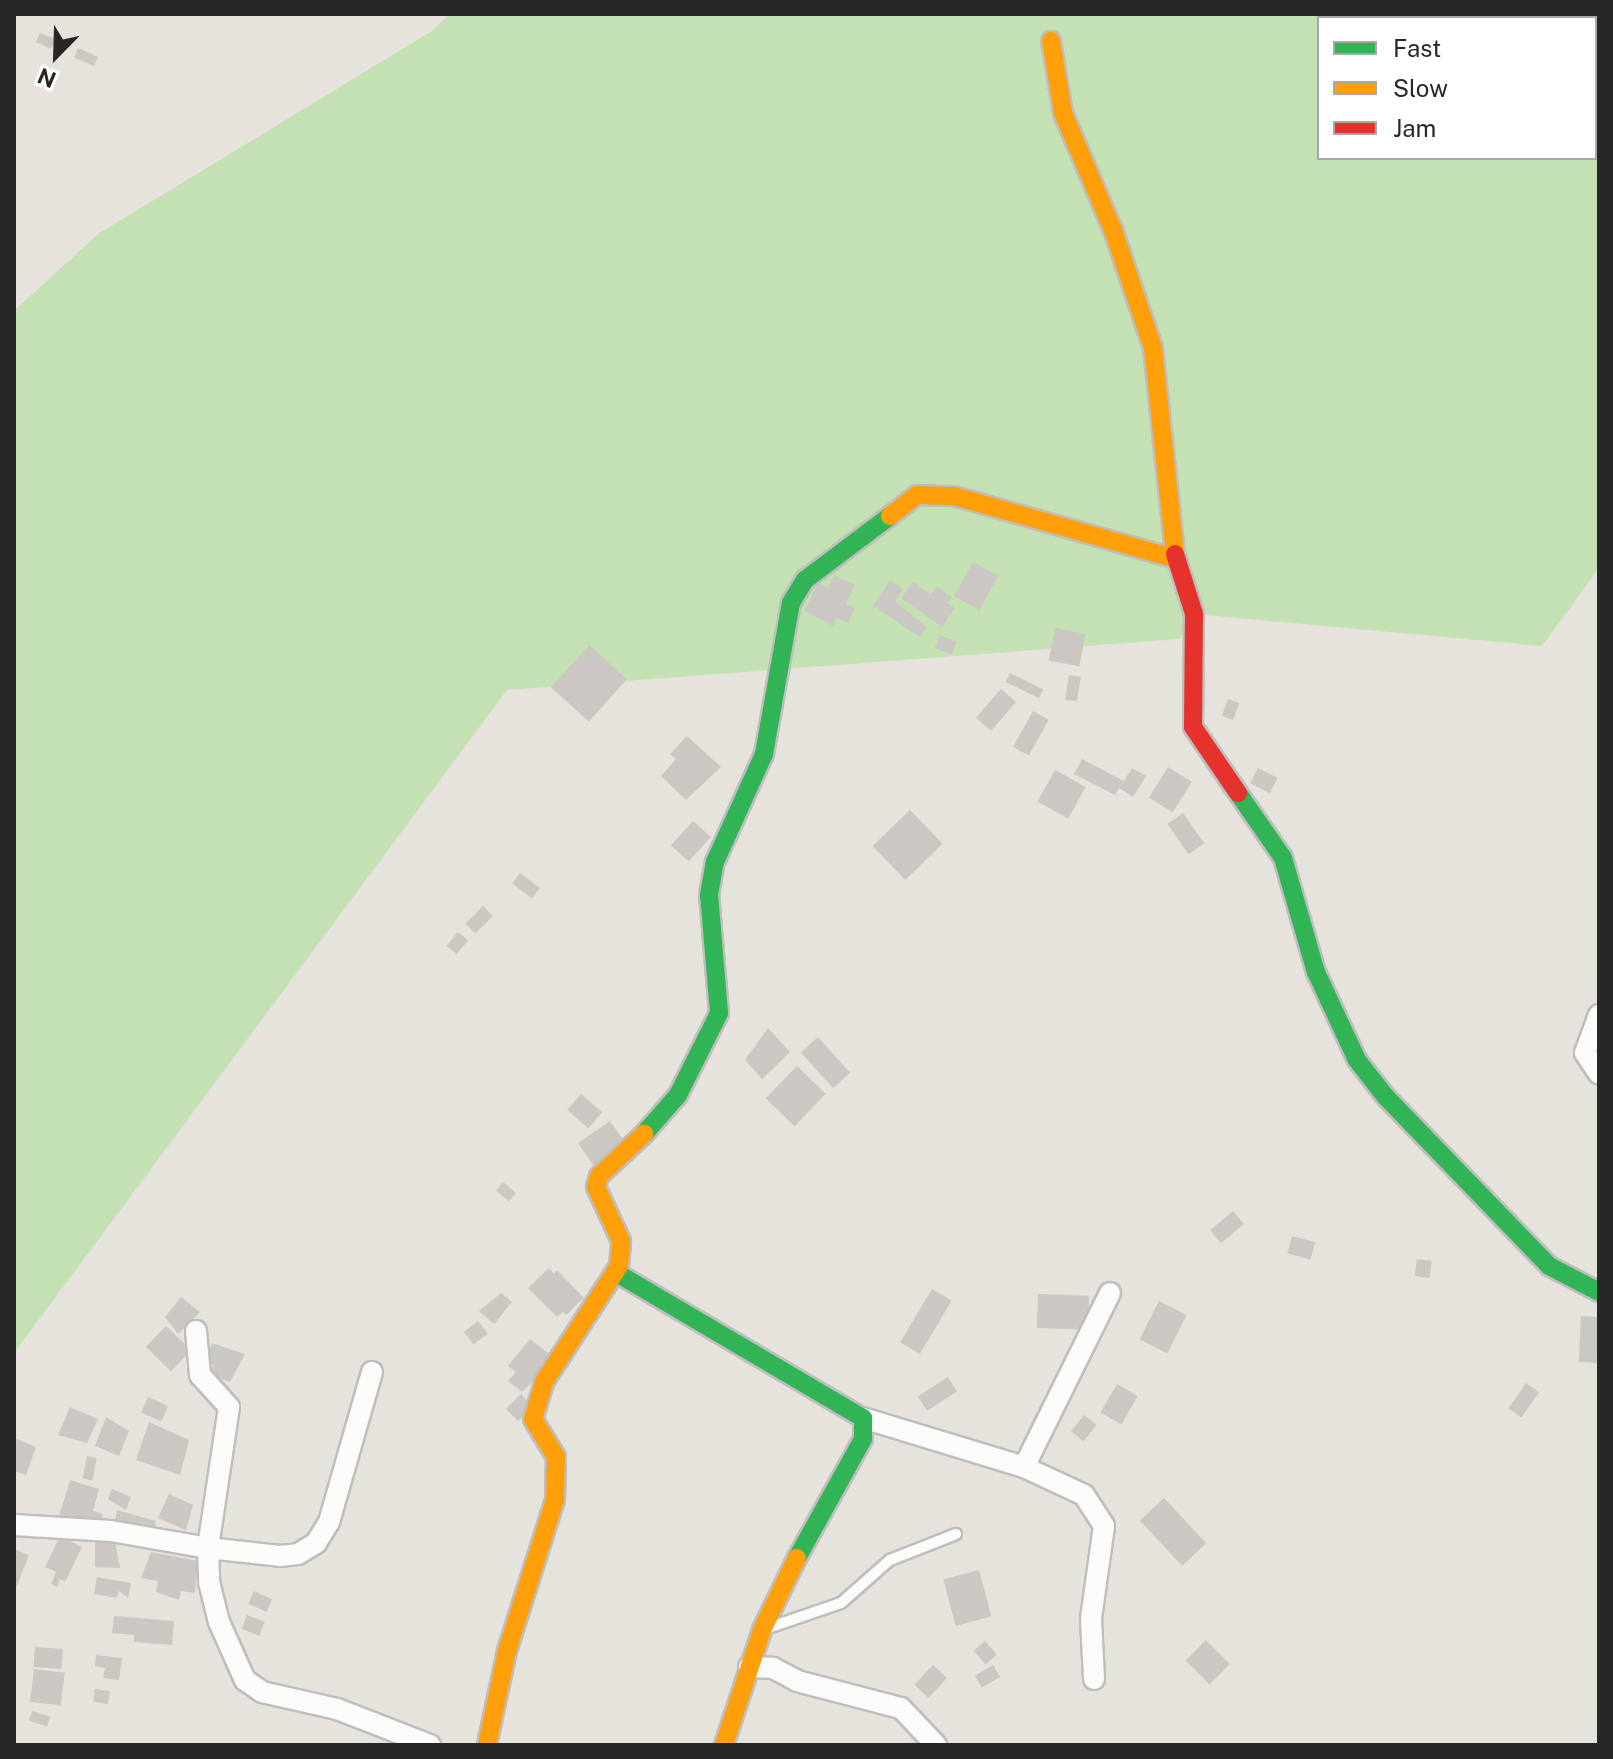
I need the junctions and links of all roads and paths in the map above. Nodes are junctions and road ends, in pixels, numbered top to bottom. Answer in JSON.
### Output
{"nodes":[{"id":1,"x":1051,"y":41,"type":"dead end"},
{"id":2,"x":1176,"y":559,"type":"junction"},
{"id":3,"x":1599,"y":1015,"type":"edge"},
{"id":4,"x":1599,"y":1074,"type":"edge"},
{"id":5,"x":615,"y":1272,"type":"junction"},
{"id":6,"x":1599,"y":1292,"type":"edge"},
{"id":7,"x":1110,"y":1293,"type":"dead end"},
{"id":8,"x":196,"y":1331,"type":"dead end"},
{"id":9,"x":372,"y":1372,"type":"dead end"},
{"id":10,"x":863,"y":1418,"type":"junction"},
{"id":11,"x":1024,"y":1467,"type":"junction"},
{"id":12,"x":14,"y":1525,"type":"edge"},
{"id":13,"x":956,"y":1534,"type":"dead end"},
{"id":14,"x":208,"y":1548,"type":"junction"},
{"id":15,"x":762,"y":1630,"type":"junction"},
{"id":16,"x":749,"y":1667,"type":"junction"},
{"id":17,"x":1094,"y":1679,"type":"dead end"},
{"id":18,"x":430,"y":1745,"type":"edge"},
{"id":19,"x":487,"y":1745,"type":"edge"},
{"id":20,"x":724,"y":1745,"type":"edge"},
{"id":21,"x":936,"y":1745,"type":"edge"}],
"edges":[{"from":1,"to":2,"type":"street"},
{"from":2,"to":5,"type":"street"},
{"from":2,"to":6,"type":"street"},
{"from":3,"to":4,"type":"street"},
{"from":5,"to":10,"type":"street"},
{"from":5,"to":19,"type":"street"},
{"from":7,"to":11,"type":"street"},
{"from":8,"to":14,"type":"street"},
{"from":9,"to":14,"type":"street"},
{"from":10,"to":11,"type":"street"},
{"from":10,"to":15,"type":"street"},
{"from":11,"to":17,"type":"street"},
{"from":12,"to":14,"type":"street"},
{"from":13,"to":15,"type":"lane"},
{"from":14,"to":18,"type":"street"},
{"from":15,"to":16,"type":"street"},
{"from":16,"to":20,"type":"street"},
{"from":16,"to":21,"type":"street"}]}
